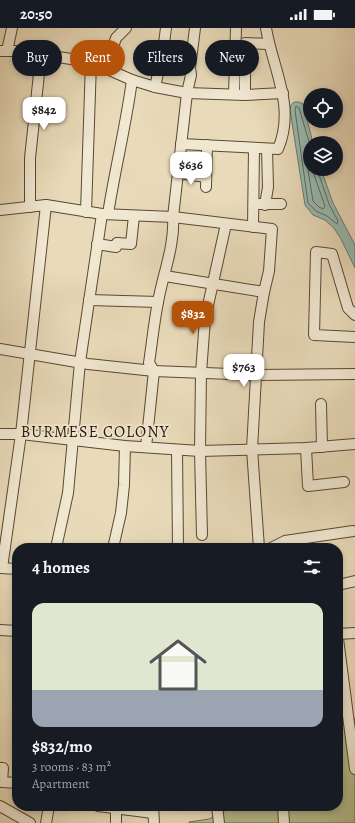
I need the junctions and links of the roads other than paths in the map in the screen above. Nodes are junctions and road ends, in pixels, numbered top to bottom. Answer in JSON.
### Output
{"nodes":[{"id":1,"x":12,"y":28,"type":"edge"},
{"id":2,"x":126,"y":28,"type":"edge"},
{"id":3,"x":166,"y":28,"type":"edge"},
{"id":4,"x":195,"y":28,"type":"edge"},
{"id":5,"x":236,"y":28,"type":"edge"},
{"id":6,"x":266,"y":28,"type":"edge"},
{"id":7,"x":115,"y":40,"type":"edge"},
{"id":8,"x":269,"y":44,"type":"junction"},
{"id":9,"x":3,"y":51,"type":"edge"},
{"id":10,"x":39,"y":76,"type":"edge"},
{"id":11,"x":90,"y":76,"type":"edge"},
{"id":12,"x":123,"y":76,"type":"edge"},
{"id":13,"x":132,"y":80,"type":"junction"},
{"id":14,"x":155,"y":87,"type":"junction"},
{"id":15,"x":187,"y":93,"type":"junction"},
{"id":16,"x":283,"y":93,"type":"junction"},
{"id":17,"x":234,"y":94,"type":"junction"},
{"id":18,"x":245,"y":95,"type":"junction"},
{"id":19,"x":181,"y":144,"type":"junction"},
{"id":20,"x":207,"y":145,"type":"junction"},
{"id":21,"x":254,"y":148,"type":"junction"},
{"id":22,"x":267,"y":148,"type":"junction"},
{"id":23,"x":178,"y":173,"type":"junction"},
{"id":24,"x":206,"y":177,"type":"junction"},
{"id":25,"x":206,"y":187,"type":"dead end"},
{"id":26,"x":253,"y":203,"type":"junction"},
{"id":27,"x":281,"y":204,"type":"dead end"},
{"id":28,"x":46,"y":205,"type":"junction"},
{"id":29,"x":265,"y":205,"type":"junction"},
{"id":30,"x":30,"y":207,"type":"junction"},
{"id":31,"x":0,"y":210,"type":"edge"},
{"id":32,"x":86,"y":212,"type":"junction"},
{"id":33,"x":105,"y":214,"type":"junction"},
{"id":34,"x":134,"y":216,"type":"junction"},
{"id":35,"x":173,"y":217,"type":"junction"},
{"id":36,"x":226,"y":224,"type":"junction"},
{"id":37,"x":253,"y":227,"type":"junction"},
{"id":38,"x":97,"y":244,"type":"junction"},
{"id":39,"x":165,"y":276,"type":"junction"},
{"id":40,"x":213,"y":284,"type":"junction"},
{"id":41,"x":264,"y":292,"type":"junction"},
{"id":42,"x":89,"y":300,"type":"junction"},
{"id":43,"x":158,"y":302,"type":"junction"},
{"id":44,"x":355,"y":315,"type":"edge"},
{"id":45,"x":355,"y":337,"type":"edge"},
{"id":46,"x":0,"y":349,"type":"edge"},
{"id":47,"x":30,"y":353,"type":"junction"},
{"id":48,"x":80,"y":362,"type":"junction"},
{"id":49,"x":154,"y":372,"type":"junction"},
{"id":50,"x":201,"y":373,"type":"junction"},
{"id":51,"x":355,"y":374,"type":"edge"},
{"id":52,"x":256,"y":375,"type":"junction"},
{"id":53,"x":321,"y":404,"type":"dead end"},
{"id":54,"x":0,"y":434,"type":"edge"},
{"id":55,"x":21,"y":434,"type":"junction"},
{"id":56,"x":72,"y":439,"type":"junction"},
{"id":57,"x":355,"y":444,"type":"edge"},
{"id":58,"x":125,"y":446,"type":"junction"},
{"id":59,"x":146,"y":447,"type":"junction"},
{"id":60,"x":322,"y":447,"type":"junction"},
{"id":61,"x":306,"y":448,"type":"junction"},
{"id":62,"x":252,"y":449,"type":"junction"},
{"id":63,"x":177,"y":450,"type":"junction"},
{"id":64,"x":200,"y":451,"type":"junction"},
{"id":65,"x":344,"y":482,"type":"dead end"},
{"id":66,"x":353,"y":531,"type":"dead end"},
{"id":67,"x":202,"y":535,"type":"dead end"},
{"id":68,"x":57,"y":543,"type":"edge"},
{"id":69,"x":114,"y":543,"type":"edge"},
{"id":70,"x":178,"y":543,"type":"edge"},
{"id":71,"x":259,"y":543,"type":"edge"},
{"id":72,"x":283,"y":543,"type":"edge"},
{"id":73,"x":1,"y":568,"type":"edge"},
{"id":74,"x":12,"y":569,"type":"edge"},
{"id":75,"x":355,"y":581,"type":"edge"},
{"id":76,"x":343,"y":584,"type":"edge"},
{"id":77,"x":0,"y":630,"type":"edge"},
{"id":78,"x":12,"y":631,"type":"edge"},
{"id":79,"x":355,"y":632,"type":"edge"},
{"id":80,"x":343,"y":633,"type":"edge"},
{"id":81,"x":343,"y":704,"type":"edge"},
{"id":82,"x":0,"y":768,"type":"edge"},
{"id":83,"x":355,"y":770,"type":"edge"},
{"id":84,"x":12,"y":783,"type":"edge"},
{"id":85,"x":0,"y":806,"type":"edge"},
{"id":86,"x":48,"y":811,"type":"edge"},
{"id":87,"x":116,"y":811,"type":"edge"},
{"id":88,"x":138,"y":811,"type":"edge"},
{"id":89,"x":218,"y":811,"type":"edge"},
{"id":90,"x":283,"y":811,"type":"edge"},
{"id":91,"x":154,"y":814,"type":"edge"},
{"id":92,"x":22,"y":817,"type":"edge"},
{"id":93,"x":46,"y":823,"type":"edge"},
{"id":94,"x":116,"y":823,"type":"edge"},
{"id":95,"x":219,"y":823,"type":"edge"},
{"id":96,"x":284,"y":823,"type":"edge"}],
"edges":[{"from":1,"to":9,"type":"street"},
{"from":2,"to":7,"type":"street"},
{"from":3,"to":14,"type":"street"},
{"from":4,"to":15,"type":"street"},
{"from":5,"to":17,"type":"street"},
{"from":6,"to":8,"type":"street"},
{"from":8,"to":16,"type":"street"},
{"from":8,"to":18,"type":"street"},
{"from":10,"to":30,"type":"street"},
{"from":11,"to":32,"type":"street"},
{"from":12,"to":13,"type":"street"},
{"from":13,"to":14,"type":"street"},
{"from":13,"to":33,"type":"street"},
{"from":14,"to":15,"type":"street"},
{"from":15,"to":17,"type":"street"},
{"from":15,"to":19,"type":"street"},
{"from":16,"to":18,"type":"street"},
{"from":16,"to":22,"type":"street"},
{"from":17,"to":18,"type":"street"},
{"from":19,"to":20,"type":"street"},
{"from":19,"to":23,"type":"street"},
{"from":20,"to":21,"type":"street"},
{"from":20,"to":24,"type":"street"},
{"from":21,"to":22,"type":"street"},
{"from":21,"to":26,"type":"street"},
{"from":22,"to":29,"type":"street"},
{"from":23,"to":24,"type":"street"},
{"from":23,"to":35,"type":"street"},
{"from":24,"to":25,"type":"street"},
{"from":26,"to":29,"type":"street"},
{"from":26,"to":37,"type":"street"},
{"from":27,"to":29,"type":"street"},
{"from":28,"to":30,"type":"street"},
{"from":28,"to":32,"type":"street"},
{"from":28,"to":47,"type":"street"},
{"from":30,"to":31,"type":"street"},
{"from":32,"to":33,"type":"street"},
{"from":33,"to":34,"type":"street"},
{"from":33,"to":38,"type":"street"},
{"from":34,"to":35,"type":"street"},
{"from":34,"to":38,"type":"street"},
{"from":35,"to":36,"type":"street"},
{"from":35,"to":39,"type":"street"},
{"from":36,"to":37,"type":"street"},
{"from":36,"to":40,"type":"street"},
{"from":37,"to":41,"type":"street"},
{"from":38,"to":42,"type":"street"},
{"from":39,"to":40,"type":"street"},
{"from":39,"to":43,"type":"street"},
{"from":40,"to":41,"type":"street"},
{"from":40,"to":50,"type":"street"},
{"from":41,"to":52,"type":"street"},
{"from":42,"to":43,"type":"street"},
{"from":42,"to":48,"type":"street"},
{"from":43,"to":49,"type":"street"},
{"from":44,"to":45,"type":"street"},
{"from":46,"to":47,"type":"street"},
{"from":47,"to":48,"type":"street"},
{"from":47,"to":55,"type":"street"},
{"from":48,"to":49,"type":"street"},
{"from":48,"to":56,"type":"street"},
{"from":49,"to":50,"type":"street"},
{"from":49,"to":59,"type":"street"},
{"from":50,"to":52,"type":"street"},
{"from":50,"to":64,"type":"street"},
{"from":51,"to":52,"type":"street"},
{"from":52,"to":62,"type":"street"},
{"from":53,"to":60,"type":"street"},
{"from":54,"to":55,"type":"street"},
{"from":55,"to":56,"type":"street"},
{"from":55,"to":73,"type":"street"},
{"from":56,"to":58,"type":"street"},
{"from":56,"to":68,"type":"street"},
{"from":57,"to":60,"type":"street"},
{"from":58,"to":59,"type":"street"},
{"from":58,"to":69,"type":"street"},
{"from":59,"to":63,"type":"street"},
{"from":60,"to":61,"type":"street"},
{"from":61,"to":62,"type":"street"},
{"from":61,"to":65,"type":"street"},
{"from":62,"to":64,"type":"street"},
{"from":62,"to":71,"type":"street"},
{"from":63,"to":64,"type":"street"},
{"from":63,"to":70,"type":"street"},
{"from":64,"to":67,"type":"street"},
{"from":66,"to":72,"type":"street"},
{"from":73,"to":74,"type":"street"},
{"from":75,"to":76,"type":"street"},
{"from":77,"to":78,"type":"street"},
{"from":79,"to":80,"type":"street"},
{"from":81,"to":83,"type":"street"},
{"from":82,"to":84,"type":"street"},
{"from":85,"to":92,"type":"street"},
{"from":86,"to":93,"type":"street"},
{"from":87,"to":94,"type":"street"},
{"from":88,"to":91,"type":"street"},
{"from":89,"to":95,"type":"street"},
{"from":90,"to":96,"type":"street"}]}
